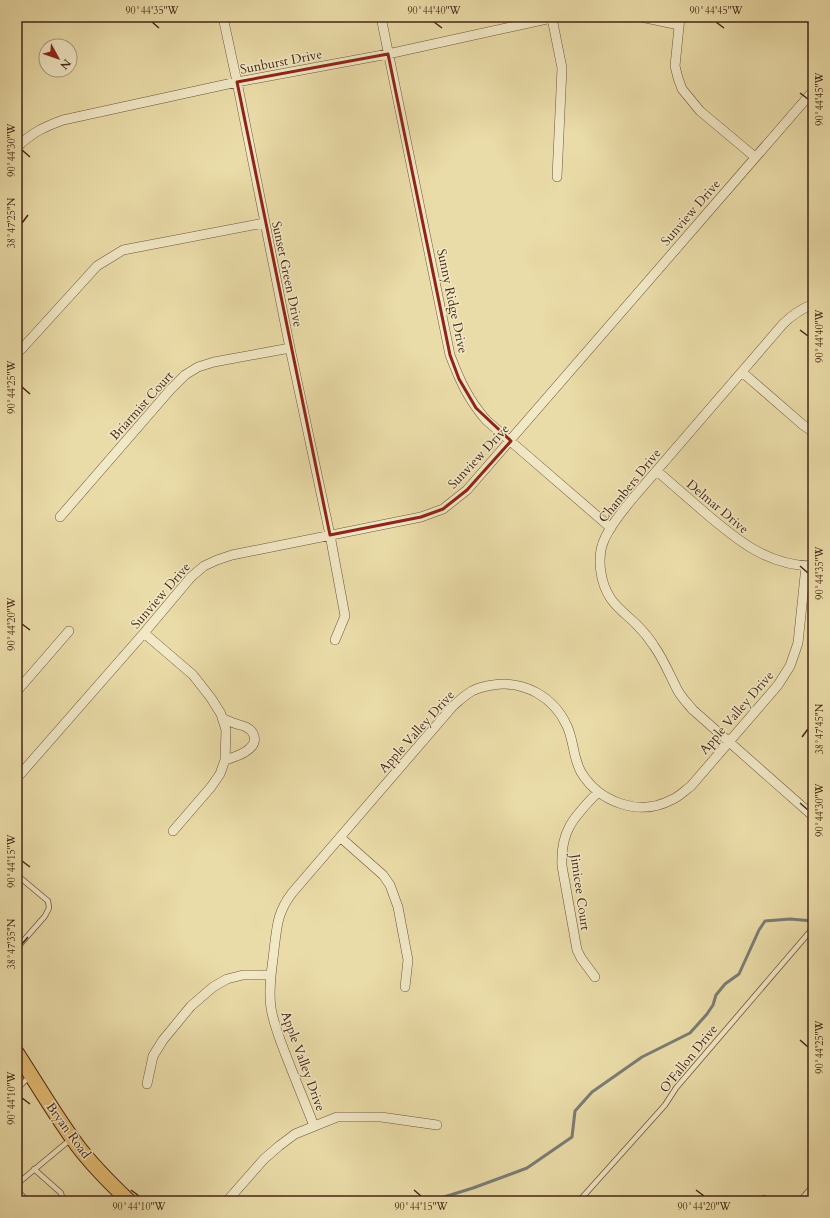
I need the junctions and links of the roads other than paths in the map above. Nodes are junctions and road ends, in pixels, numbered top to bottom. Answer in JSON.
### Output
{"nodes":[{"id":1,"x":223,"y":17,"type":"edge"},
{"id":2,"x":381,"y":17,"type":"edge"},
{"id":3,"x":554,"y":17,"type":"edge"},
{"id":4,"x":641,"y":17,"type":"edge"},
{"id":5,"x":680,"y":21,"type":"edge"},
{"id":6,"x":388,"y":54,"type":"junction"},
{"id":7,"x":237,"y":82,"type":"junction"},
{"id":8,"x":813,"y":91,"type":"edge"},
{"id":9,"x":17,"y":147,"type":"edge"},
{"id":10,"x":755,"y":157,"type":"junction"},
{"id":11,"x":557,"y":176,"type":"dead end"},
{"id":12,"x":264,"y":223,"type":"junction"},
{"id":13,"x":813,"y":304,"type":"edge"},
{"id":14,"x":290,"y":348,"type":"junction"},
{"id":15,"x":17,"y":354,"type":"edge"},
{"id":16,"x":742,"y":372,"type":"junction"},
{"id":17,"x":813,"y":432,"type":"edge"},
{"id":18,"x":511,"y":441,"type":"junction"},
{"id":19,"x":657,"y":471,"type":"junction"},
{"id":20,"x":60,"y":517,"type":"dead end"},
{"id":21,"x":611,"y":528,"type":"junction"},
{"id":22,"x":330,"y":535,"type":"junction"},
{"id":23,"x":809,"y":566,"type":"edge"},
{"id":24,"x":69,"y":631,"type":"dead end"},
{"id":25,"x":144,"y":633,"type":"junction"},
{"id":26,"x":335,"y":640,"type":"dead end"},
{"id":27,"x":17,"y":691,"type":"edge"},
{"id":28,"x":222,"y":718,"type":"junction"},
{"id":29,"x":728,"y":742,"type":"junction"},
{"id":30,"x":225,"y":760,"type":"junction"},
{"id":31,"x":18,"y":776,"type":"edge"},
{"id":32,"x":598,"y":792,"type":"junction"},
{"id":33,"x":813,"y":816,"type":"edge"},
{"id":34,"x":173,"y":831,"type":"dead end"},
{"id":35,"x":340,"y":837,"type":"junction"},
{"id":36,"x":17,"y":875,"type":"edge"},
{"id":37,"x":813,"y":928,"type":"edge"},
{"id":38,"x":17,"y":948,"type":"edge"},
{"id":39,"x":271,"y":975,"type":"junction"},
{"id":40,"x":595,"y":977,"type":"dead end"},
{"id":41,"x":405,"y":986,"type":"dead end"},
{"id":42,"x":17,"y":1053,"type":"edge"},
{"id":43,"x":31,"y":1075,"type":"junction"},
{"id":44,"x":146,"y":1084,"type":"dead end"},
{"id":45,"x":17,"y":1089,"type":"edge"},
{"id":46,"x":437,"y":1125,"type":"dead end"},
{"id":47,"x":314,"y":1126,"type":"junction"},
{"id":48,"x":72,"y":1138,"type":"junction"},
{"id":49,"x":34,"y":1169,"type":"junction"},
{"id":50,"x":17,"y":1184,"type":"edge"},
{"id":51,"x":812,"y":1188,"type":"edge"},
{"id":52,"x":17,"y":1190,"type":"edge"},
{"id":53,"x":27,"y":1201,"type":"edge"},
{"id":54,"x":60,"y":1201,"type":"edge"},
{"id":55,"x":129,"y":1201,"type":"edge"},
{"id":56,"x":227,"y":1201,"type":"edge"},
{"id":57,"x":579,"y":1201,"type":"edge"},
{"id":58,"x":800,"y":1201,"type":"edge"}],
"edges":[{"from":1,"to":7,"type":"street","name":"Sunset Green Drive"},
{"from":2,"to":6,"type":"street","name":"Sunny Ridge Drive"},
{"from":3,"to":6,"type":"street","name":"Sunburst Drive"},
{"from":3,"to":11,"type":"street"},
{"from":4,"to":5,"type":"street"},
{"from":5,"to":10,"type":"street"},
{"from":6,"to":7,"type":"street","name":"Sunburst Drive"},
{"from":6,"to":18,"type":"street","name":"Sunny Ridge Drive"},
{"from":7,"to":9,"type":"street","name":"Sunburst Drive"},
{"from":7,"to":12,"type":"street","name":"Sunset Green Drive"},
{"from":8,"to":10,"type":"street","name":"Sunview Drive"},
{"from":10,"to":18,"type":"street","name":"Sunview Drive"},
{"from":12,"to":14,"type":"street","name":"Sunset Green Drive"},
{"from":12,"to":15,"type":"street"},
{"from":13,"to":16,"type":"street","name":"Chambers Drive"},
{"from":14,"to":20,"type":"street","name":"Briarmist Court"},
{"from":14,"to":22,"type":"street","name":"Sunset Green Drive"},
{"from":16,"to":17,"type":"street"},
{"from":16,"to":19,"type":"street","name":"Chambers Drive"},
{"from":18,"to":21,"type":"street","name":"Sunny Ridge Drive"},
{"from":18,"to":22,"type":"street","name":"Sunview Drive"},
{"from":19,"to":21,"type":"street","name":"Chambers Drive"},
{"from":19,"to":23,"type":"street","name":"Delmar Drive"},
{"from":21,"to":29,"type":"street","name":"Chambers Drive"},
{"from":22,"to":25,"type":"street","name":"Sunview Drive"},
{"from":22,"to":26,"type":"street","name":"Sunset Green Drive"},
{"from":23,"to":29,"type":"street","name":"Apple Valley Drive"},
{"from":24,"to":27,"type":"street"},
{"from":25,"to":28,"type":"street"},
{"from":25,"to":31,"type":"street","name":"Sunview Drive"},
{"from":28,"to":30,"type":"street"},
{"from":28,"to":30,"type":"street"},
{"from":29,"to":32,"type":"street","name":"Apple Valley Drive"},
{"from":29,"to":33,"type":"street","name":"Chambers Drive"},
{"from":30,"to":34,"type":"street"},
{"from":32,"to":35,"type":"street","name":"Apple Valley Drive"},
{"from":32,"to":40,"type":"street","name":"Jimicee Court"},
{"from":35,"to":39,"type":"street","name":"Apple Valley Drive"},
{"from":35,"to":41,"type":"street"},
{"from":36,"to":38,"type":"lane"},
{"from":37,"to":57,"type":"lane","name":"O'Fallon Drive"},
{"from":39,"to":44,"type":"street"},
{"from":39,"to":47,"type":"street","name":"Apple Valley Drive"},
{"from":42,"to":43,"type":"main road","name":"Bryan Road"},
{"from":43,"to":45,"type":"lane"},
{"from":43,"to":48,"type":"main road","name":"Bryan Road"},
{"from":46,"to":47,"type":"street"},
{"from":47,"to":56,"type":"street"},
{"from":48,"to":49,"type":"lane"},
{"from":48,"to":55,"type":"main road","name":"Bryan Road"},
{"from":49,"to":50,"type":"lane"},
{"from":49,"to":54,"type":"lane"},
{"from":51,"to":58,"type":"lane"},
{"from":52,"to":53,"type":"lane"}]}
